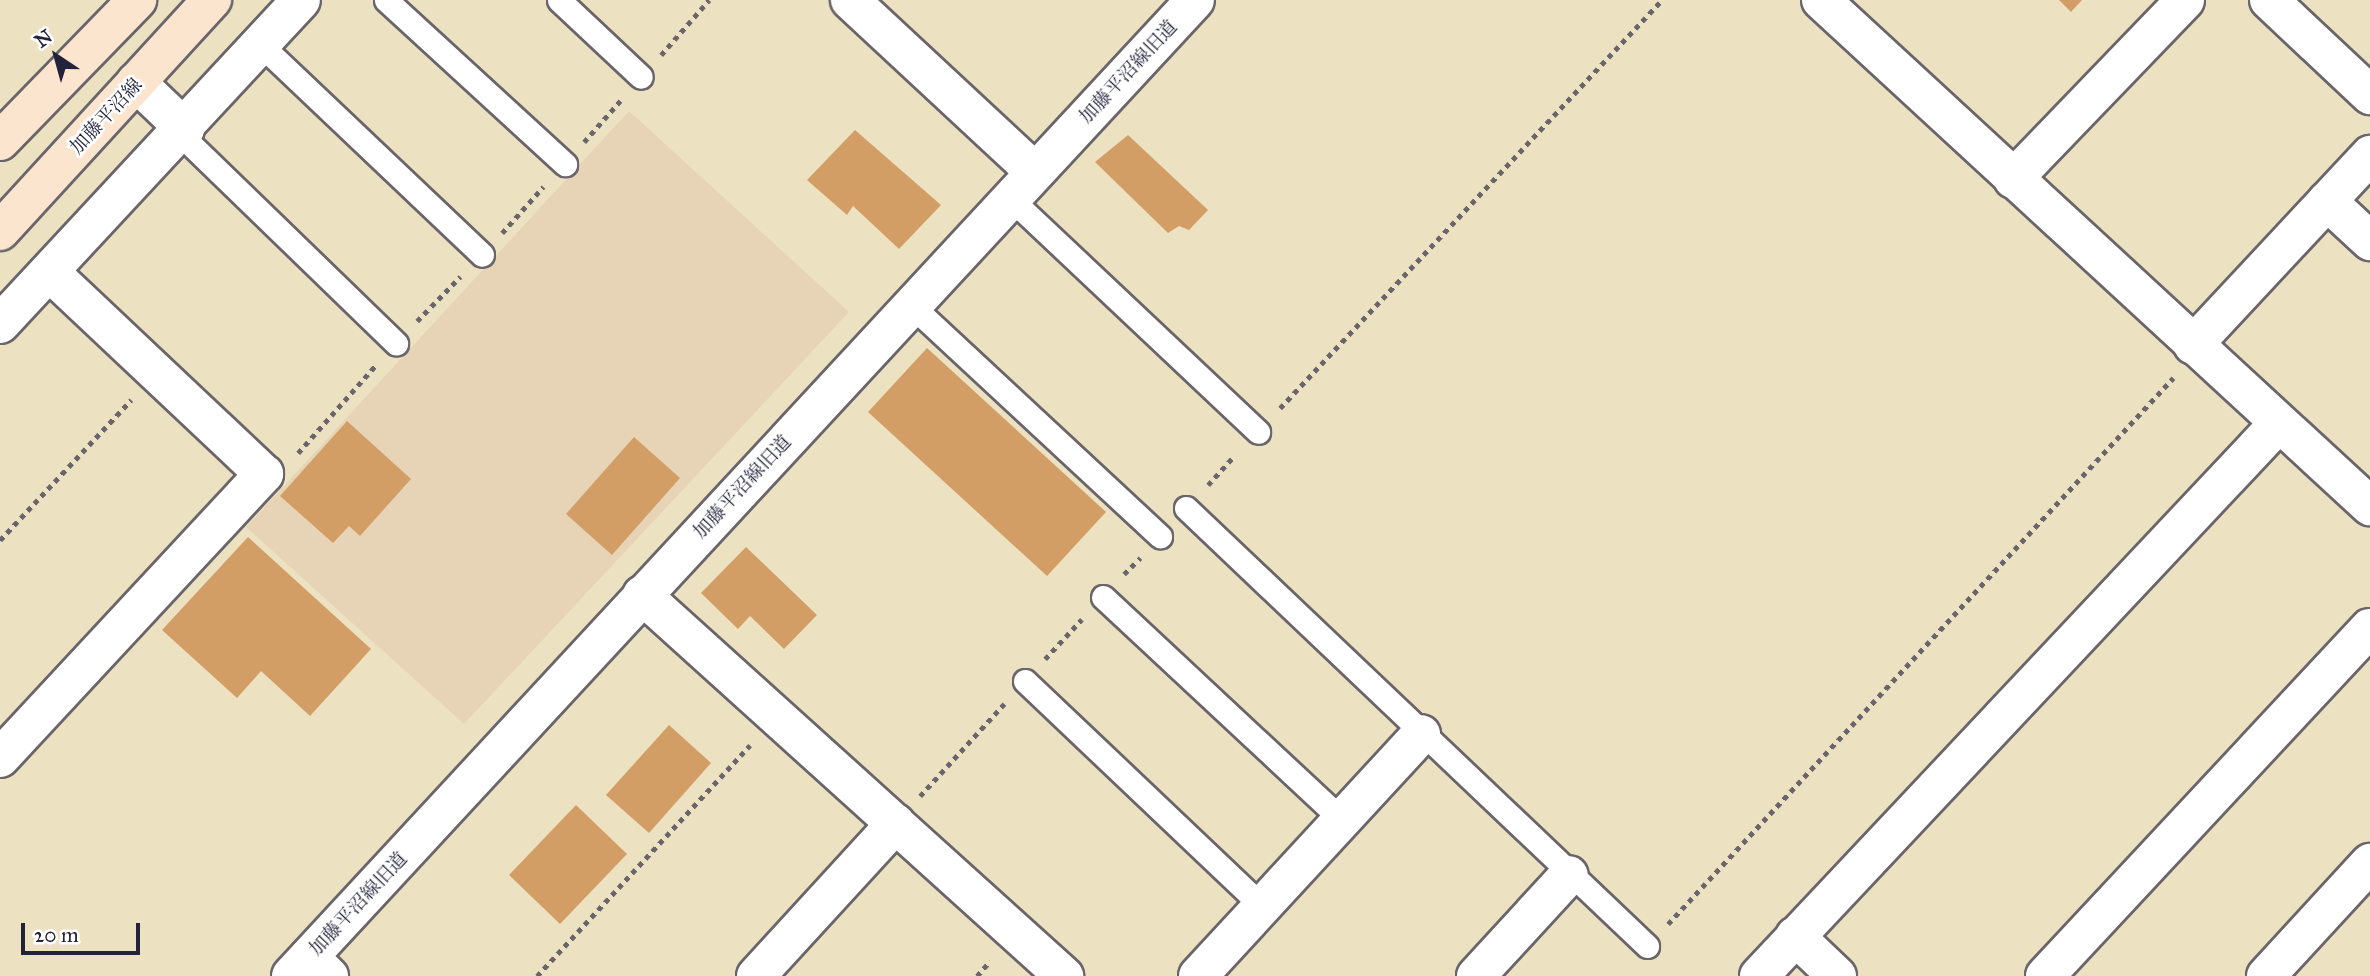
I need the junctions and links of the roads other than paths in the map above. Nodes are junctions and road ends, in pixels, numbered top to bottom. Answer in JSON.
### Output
{"nodes":[{"id":1,"x":137,"y":0,"type":"edge"},
{"id":2,"x":212,"y":0,"type":"edge"},
{"id":3,"x":301,"y":0,"type":"edge"},
{"id":4,"x":386,"y":0,"type":"edge"},
{"id":5,"x":559,"y":0,"type":"edge"},
{"id":6,"x":850,"y":0,"type":"edge"},
{"id":7,"x":1195,"y":0,"type":"edge"},
{"id":8,"x":1821,"y":0,"type":"edge"},
{"id":9,"x":2185,"y":0,"type":"edge"},
{"id":10,"x":2269,"y":0,"type":"edge"},
{"id":11,"x":260,"y":44,"type":"junction"},
{"id":12,"x":641,"y":77,"type":"dead end"},
{"id":13,"x":136,"y":82,"type":"junction"},
{"id":14,"x":2370,"y":95,"type":"edge"},
{"id":15,"x":182,"y":132,"type":"junction"},
{"id":16,"x":0,"y":141,"type":"edge"},
{"id":17,"x":2370,"y":155,"type":"edge"},
{"id":18,"x":565,"y":164,"type":"dead end"},
{"id":19,"x":2013,"y":179,"type":"junction"},
{"id":20,"x":1022,"y":184,"type":"junction"},
{"id":21,"x":2327,"y":201,"type":"junction"},
{"id":22,"x":0,"y":231,"type":"edge"},
{"id":23,"x":2370,"y":241,"type":"edge"},
{"id":24,"x":482,"y":255,"type":"dead end"},
{"id":25,"x":50,"y":272,"type":"junction"},
{"id":26,"x":911,"y":305,"type":"junction"},
{"id":27,"x":0,"y":324,"type":"edge"},
{"id":28,"x":396,"y":343,"type":"dead end"},
{"id":29,"x":2193,"y":345,"type":"junction"},
{"id":30,"x":2279,"y":423,"type":"junction"},
{"id":31,"x":1258,"y":432,"type":"dead end"},
{"id":32,"x":2370,"y":506,"type":"edge"},
{"id":33,"x":1186,"y":508,"type":"dead end"},
{"id":34,"x":1160,"y":536,"type":"dead end"},
{"id":35,"x":642,"y":595,"type":"junction"},
{"id":36,"x":1103,"y":597,"type":"dead end"},
{"id":37,"x":2370,"y":628,"type":"edge"},
{"id":38,"x":1024,"y":681,"type":"dead end"},
{"id":39,"x":1421,"y":734,"type":"junction"},
{"id":40,"x":0,"y":758,"type":"edge"},
{"id":41,"x":1342,"y":820,"type":"junction"},
{"id":42,"x":895,"y":823,"type":"junction"},
{"id":43,"x":2370,"y":863,"type":"edge"},
{"id":44,"x":1569,"y":875,"type":"junction"},
{"id":45,"x":1262,"y":906,"type":"junction"},
{"id":46,"x":1795,"y":936,"type":"junction"},
{"id":47,"x":1647,"y":946,"type":"road end"},
{"id":48,"x":310,"y":970,"type":"edge"},
{"id":49,"x":756,"y":976,"type":"edge"},
{"id":50,"x":1064,"y":976,"type":"edge"},
{"id":51,"x":1198,"y":976,"type":"edge"},
{"id":52,"x":1475,"y":976,"type":"edge"},
{"id":53,"x":1759,"y":976,"type":"edge"},
{"id":54,"x":1837,"y":976,"type":"edge"},
{"id":55,"x":2045,"y":976,"type":"edge"},
{"id":56,"x":2266,"y":976,"type":"edge"}],
"edges":[{"from":1,"to":16,"type":"main road"},
{"from":2,"to":13,"type":"main road","name":"加藤平沼線"},
{"from":3,"to":11,"type":"street"},
{"from":4,"to":18,"type":"lane"},
{"from":5,"to":12,"type":"lane"},
{"from":6,"to":20,"type":"street"},
{"from":7,"to":20,"type":"street","name":"加藤平沼線旧道"},
{"from":8,"to":19,"type":"street"},
{"from":9,"to":19,"type":"street"},
{"from":10,"to":14,"type":"street"},
{"from":11,"to":15,"type":"street"},
{"from":11,"to":24,"type":"lane"},
{"from":13,"to":15,"type":"street"},
{"from":13,"to":22,"type":"main road","name":"加藤平沼線"},
{"from":15,"to":25,"type":"street"},
{"from":15,"to":28,"type":"lane"},
{"from":17,"to":21,"type":"street"},
{"from":19,"to":29,"type":"street"},
{"from":20,"to":26,"type":"street","name":"加藤平沼線旧道"},
{"from":20,"to":31,"type":"lane"},
{"from":21,"to":23,"type":"street"},
{"from":21,"to":29,"type":"street"},
{"from":25,"to":27,"type":"street"},
{"from":25,"to":40,"type":"street"},
{"from":26,"to":34,"type":"lane"},
{"from":26,"to":35,"type":"street","name":"加藤平沼線旧道"},
{"from":29,"to":30,"type":"street"},
{"from":30,"to":32,"type":"street"},
{"from":30,"to":46,"type":"street"},
{"from":33,"to":39,"type":"lane"},
{"from":35,"to":42,"type":"street"},
{"from":35,"to":48,"type":"street","name":"加藤平沼線旧道"},
{"from":36,"to":41,"type":"lane"},
{"from":37,"to":55,"type":"street"},
{"from":38,"to":45,"type":"lane"},
{"from":39,"to":41,"type":"street"},
{"from":39,"to":44,"type":"lane"},
{"from":41,"to":45,"type":"street"},
{"from":42,"to":49,"type":"street"},
{"from":42,"to":50,"type":"street"},
{"from":43,"to":56,"type":"street"},
{"from":44,"to":47,"type":"lane"},
{"from":44,"to":52,"type":"street"},
{"from":45,"to":51,"type":"street"},
{"from":46,"to":53,"type":"street"},
{"from":46,"to":54,"type":"street"}]}
